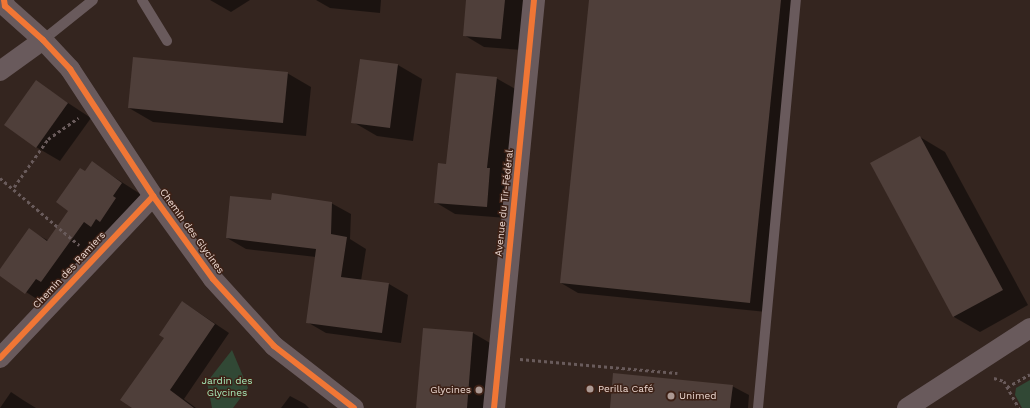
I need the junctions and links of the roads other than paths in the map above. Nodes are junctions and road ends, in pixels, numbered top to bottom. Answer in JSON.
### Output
{"nodes":[{"id":1,"x":4,"y":0,"type":"edge"},
{"id":2,"x":93,"y":0,"type":"edge"},
{"id":3,"x":142,"y":0,"type":"edge"},
{"id":4,"x":534,"y":0,"type":"edge"},
{"id":5,"x":796,"y":0,"type":"edge"},
{"id":6,"x":43,"y":40,"type":"junction"},
{"id":7,"x":167,"y":41,"type":"dead end"},
{"id":8,"x":0,"y":71,"type":"edge"},
{"id":9,"x":153,"y":196,"type":"junction"},
{"id":10,"x":1030,"y":328,"type":"edge"},
{"id":11,"x":0,"y":358,"type":"edge"},
{"id":12,"x":354,"y":408,"type":"edge"},
{"id":13,"x":494,"y":408,"type":"edge"},
{"id":14,"x":758,"y":408,"type":"edge"},
{"id":15,"x":907,"y":408,"type":"edge"}],
"edges":[{"from":1,"to":6,"type":"street","name":"Chemin des Glycines"},
{"from":2,"to":6,"type":"lane"},
{"from":3,"to":7,"type":"lane"},
{"from":4,"to":13,"type":"street","name":"Avenue du Tir-Fédéral"},
{"from":5,"to":14,"type":"lane"},
{"from":6,"to":8,"type":"street"},
{"from":6,"to":9,"type":"street","name":"Chemin des Glycines"},
{"from":9,"to":11,"type":"street","name":"Chemin des Ramiers"},
{"from":9,"to":12,"type":"street","name":"Chemin des Glycines"},
{"from":10,"to":15,"type":"street"}]}
